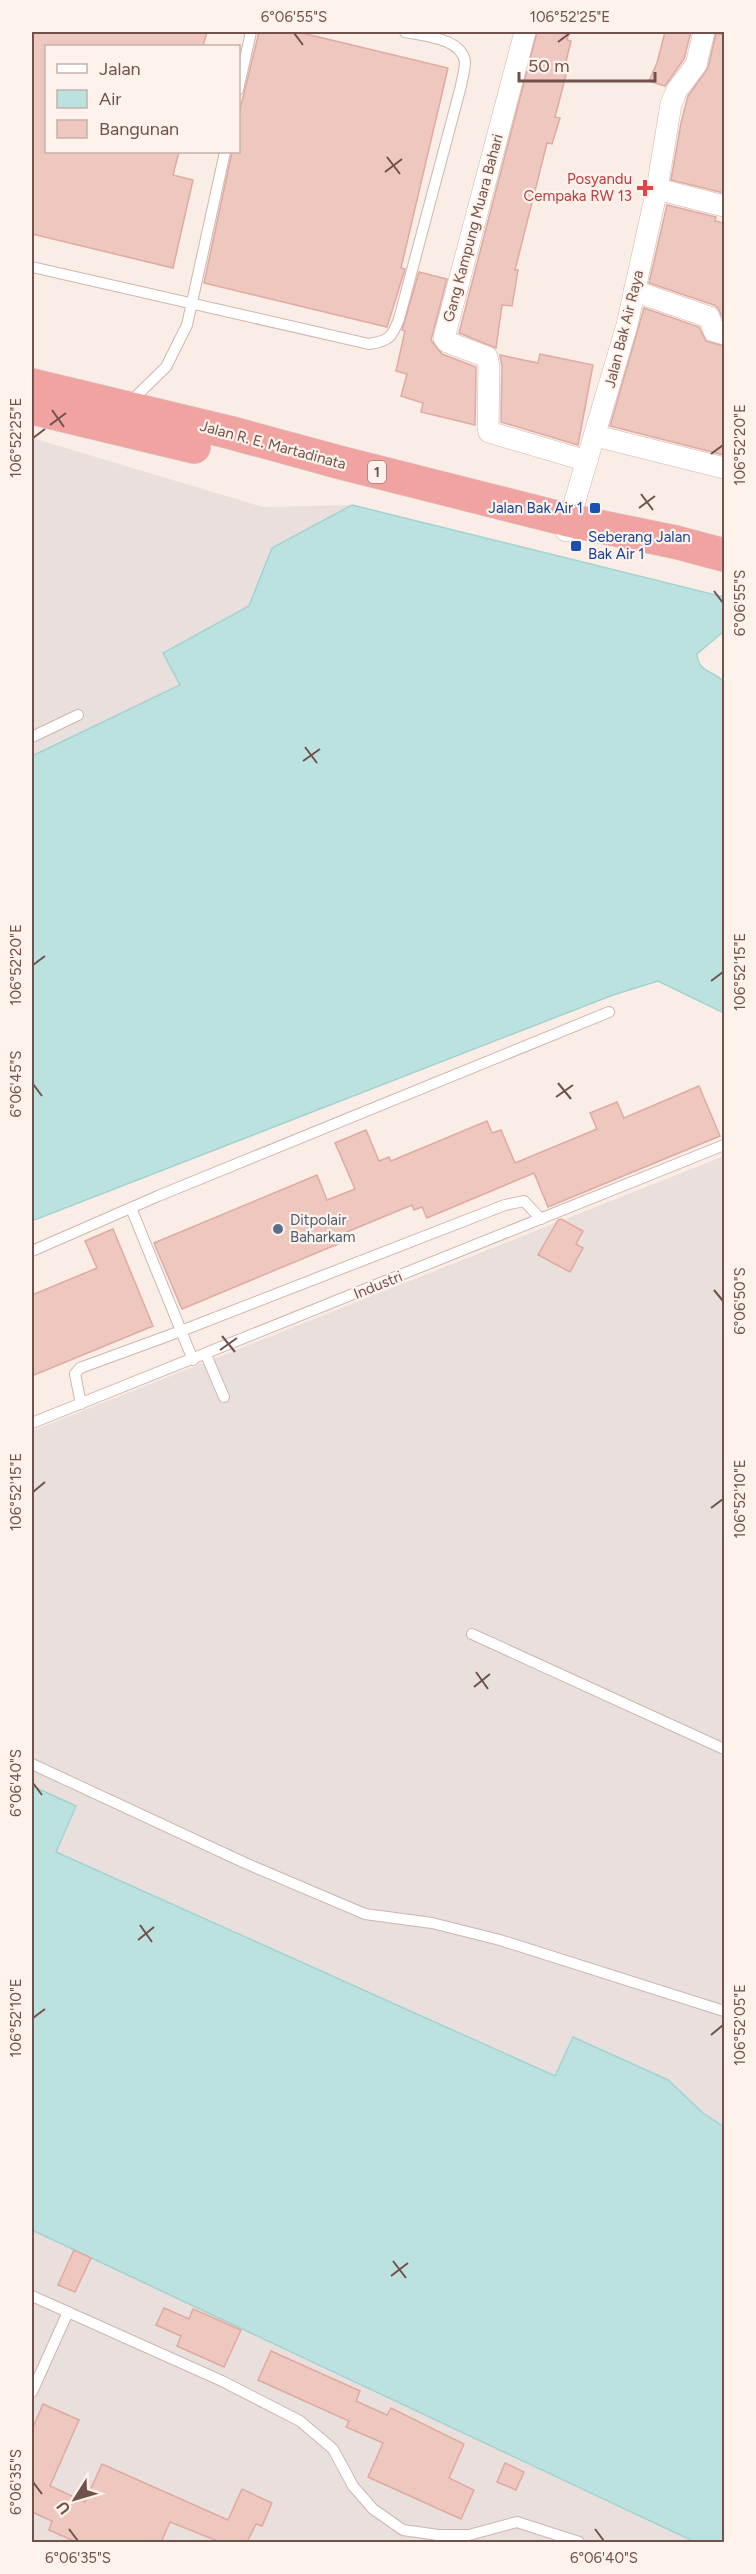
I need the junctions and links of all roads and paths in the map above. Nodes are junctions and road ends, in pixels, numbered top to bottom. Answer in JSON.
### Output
{"nodes":[{"id":1,"x":251,"y":32,"type":"edge"},
{"id":2,"x":405,"y":32,"type":"edge"},
{"id":3,"x":525,"y":32,"type":"edge"},
{"id":4,"x":704,"y":32,"type":"edge"},
{"id":5,"x":240,"y":81,"type":"edge"},
{"id":6,"x":225,"y":153,"type":"edge"},
{"id":7,"x":657,"y":189,"type":"junction"},
{"id":8,"x":724,"y":206,"type":"edge"},
{"id":9,"x":32,"y":267,"type":"edge"},
{"id":10,"x":633,"y":291,"type":"junction"},
{"id":11,"x":192,"y":303,"type":"junction"},
{"id":12,"x":724,"y":334,"type":"edge"},
{"id":13,"x":32,"y":385,"type":"edge"},
{"id":14,"x":32,"y":408,"type":"edge"},
{"id":15,"x":115,"y":416,"type":"junction"},
{"id":16,"x":596,"y":436,"type":"junction"},
{"id":17,"x":587,"y":460,"type":"junction"},
{"id":18,"x":724,"y":468,"type":"edge"},
{"id":19,"x":567,"y":527,"type":"junction"},
{"id":20,"x":724,"y":555,"type":"edge"},
{"id":21,"x":724,"y":573,"type":"edge"},
{"id":22,"x":78,"y":715,"type":"dead end"},
{"id":23,"x":32,"y":737,"type":"edge"},
{"id":24,"x":609,"y":1012,"type":"dead end"},
{"id":25,"x":724,"y":1144,"type":"edge"},
{"id":26,"x":131,"y":1208,"type":"junction"},
{"id":27,"x":541,"y":1219,"type":"junction"},
{"id":28,"x":32,"y":1251,"type":"edge"},
{"id":29,"x":181,"y":1331,"type":"junction"},
{"id":30,"x":206,"y":1355,"type":"junction"},
{"id":31,"x":193,"y":1360,"type":"junction"},
{"id":32,"x":224,"y":1397,"type":"dead end"},
{"id":33,"x":81,"y":1404,"type":"junction"},
{"id":34,"x":32,"y":1423,"type":"edge"},
{"id":35,"x":472,"y":1634,"type":"dead end"},
{"id":36,"x":724,"y":1749,"type":"edge"},
{"id":37,"x":32,"y":1764,"type":"edge"},
{"id":38,"x":724,"y":2010,"type":"edge"},
{"id":39,"x":32,"y":2296,"type":"edge"},
{"id":40,"x":68,"y":2312,"type":"junction"},
{"id":41,"x":32,"y":2392,"type":"edge"},
{"id":42,"x":579,"y":2542,"type":"edge"}],
"edges":[{"from":1,"to":5,"type":"lane"},
{"from":2,"to":11,"type":"lane"},
{"from":3,"to":17,"type":"street","name":"Gang Kampung Muara Bahari"},
{"from":4,"to":7,"type":"street","name":"Jalan Bak Air Raya"},
{"from":6,"to":11,"type":"lane"},
{"from":7,"to":8,"type":"street"},
{"from":7,"to":10,"type":"street","name":"Jalan Bak Air Raya"},
{"from":9,"to":11,"type":"lane"},
{"from":10,"to":12,"type":"street"},
{"from":10,"to":16,"type":"street","name":"Jalan Bak Air Raya"},
{"from":11,"to":15,"type":"lane"},
{"from":13,"to":15,"type":"highway","name":"Jalan R. E. Martadinata","number":"1"},
{"from":14,"to":15,"type":"highway","name":"Jalan R. E. Martadinata","number":"1"},
{"from":15,"to":19,"type":"highway","name":"Jalan R. E. Martadinata","number":"1"},
{"from":16,"to":17,"type":"street","name":"Jalan Bak Air Raya"},
{"from":16,"to":18,"type":"street"},
{"from":17,"to":19,"type":"street","name":"Jalan Bak Air Raya"},
{"from":19,"to":20,"type":"highway","name":"Jalan R. E. Martadinata","number":"1"},
{"from":19,"to":21,"type":"highway","name":"Jalan R. E. Martadinata","number":"1"},
{"from":22,"to":23,"type":"lane"},
{"from":24,"to":26,"type":"lane"},
{"from":25,"to":27,"type":"lane","name":"Industri"},
{"from":26,"to":28,"type":"lane"},
{"from":26,"to":29,"type":"lane"},
{"from":27,"to":29,"type":"lane"},
{"from":27,"to":30,"type":"lane","name":"Industri"},
{"from":29,"to":31,"type":"lane"},
{"from":29,"to":33,"type":"lane"},
{"from":30,"to":31,"type":"lane","name":"Industri"},
{"from":30,"to":32,"type":"lane"},
{"from":31,"to":33,"type":"lane","name":"Industri"},
{"from":33,"to":34,"type":"lane","name":"Industri"},
{"from":35,"to":36,"type":"lane"},
{"from":37,"to":38,"type":"lane"},
{"from":39,"to":40,"type":"lane"},
{"from":40,"to":41,"type":"lane"},
{"from":40,"to":42,"type":"lane"}]}
